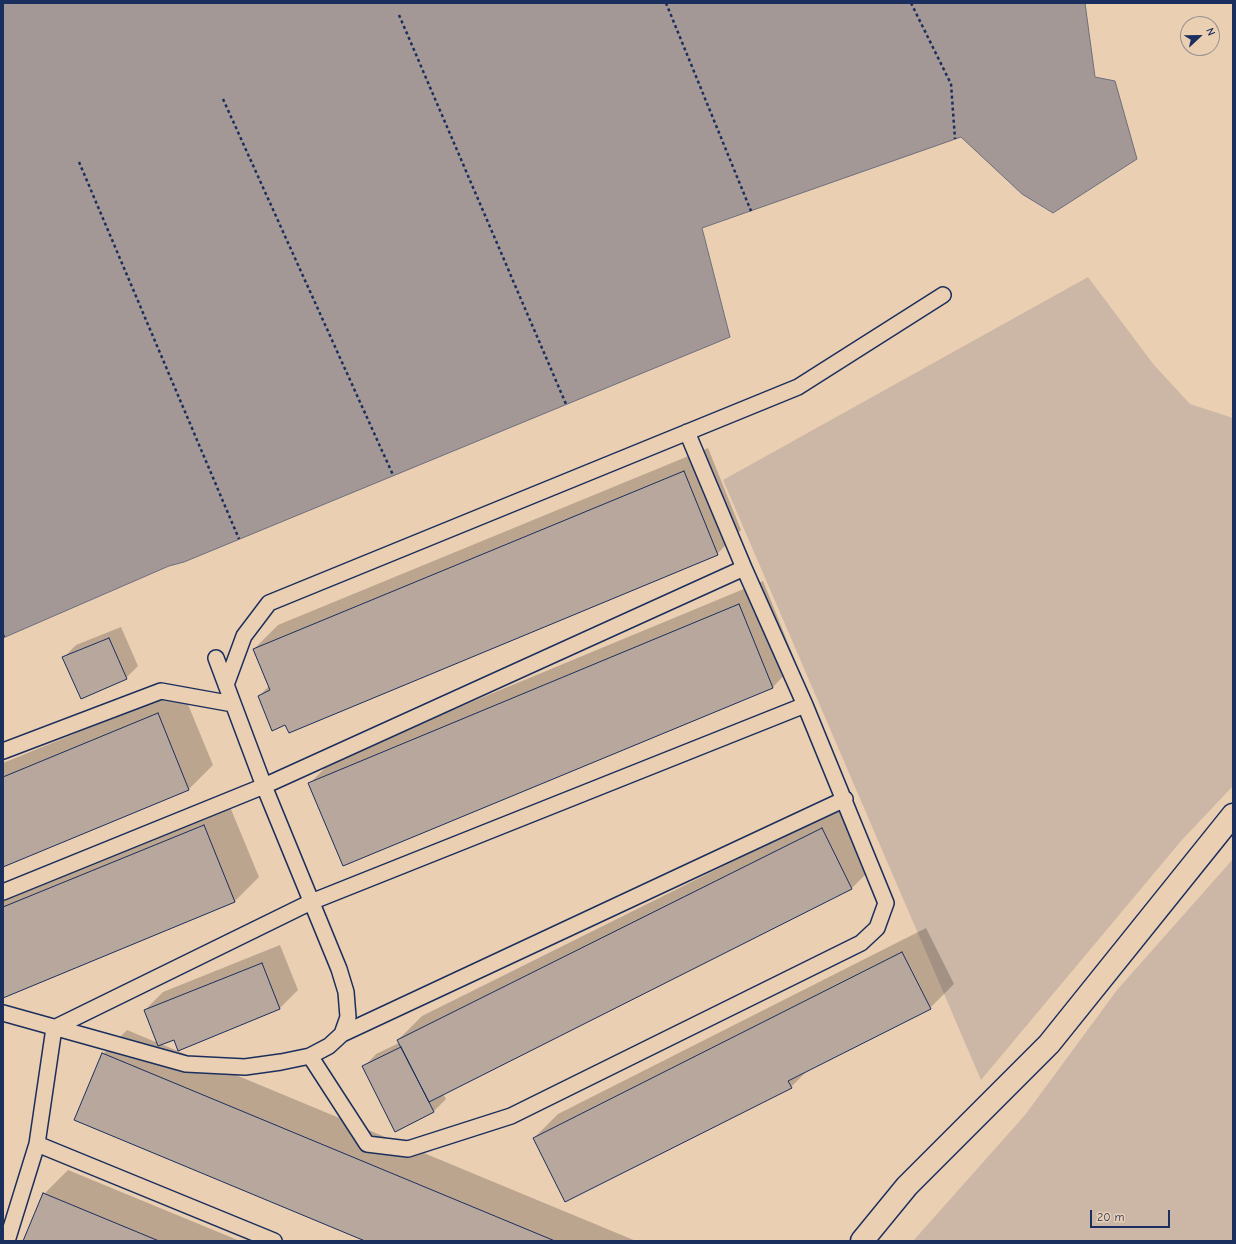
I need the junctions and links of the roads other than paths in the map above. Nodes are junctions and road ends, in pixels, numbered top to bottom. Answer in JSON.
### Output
{"nodes":[{"id":1,"x":943,"y":295,"type":"dead end"},
{"id":2,"x":687,"y":432,"type":"junction"},
{"id":3,"x":744,"y":568,"type":"junction"},
{"id":4,"x":216,"y":658,"type":"dead end"},
{"id":5,"x":226,"y":684,"type":"junction"},
{"id":6,"x":233,"y":704,"type":"junction"},
{"id":7,"x":805,"y":705,"type":"junction"},
{"id":8,"x":3,"y":750,"type":"edge"},
{"id":9,"x":264,"y":786,"type":"junction"},
{"id":10,"x":845,"y":799,"type":"junction"},
{"id":11,"x":1233,"y":815,"type":"edge"},
{"id":12,"x":3,"y":892,"type":"edge"},
{"id":13,"x":311,"y":902,"type":"junction"},
{"id":14,"x":3,"y":1013,"type":"edge"},
{"id":15,"x":54,"y":1028,"type":"junction"},
{"id":16,"x":342,"y":1034,"type":"junction"},
{"id":17,"x":310,"y":1056,"type":"junction"},
{"id":18,"x":37,"y":1144,"type":"junction"},
{"id":19,"x":7,"y":1241,"type":"edge"},
{"id":20,"x":274,"y":1241,"type":"edge"},
{"id":21,"x":862,"y":1241,"type":"edge"}],
"edges":[{"from":1,"to":2,"type":"lane"},
{"from":2,"to":3,"type":"lane"},
{"from":2,"to":5,"type":"lane"},
{"from":3,"to":7,"type":"lane"},
{"from":3,"to":9,"type":"lane"},
{"from":4,"to":5,"type":"lane"},
{"from":5,"to":6,"type":"lane"},
{"from":6,"to":8,"type":"lane"},
{"from":6,"to":9,"type":"lane"},
{"from":7,"to":10,"type":"lane"},
{"from":7,"to":13,"type":"lane"},
{"from":9,"to":12,"type":"lane"},
{"from":9,"to":13,"type":"lane"},
{"from":10,"to":16,"type":"lane"},
{"from":10,"to":17,"type":"lane"},
{"from":11,"to":21,"type":"street"},
{"from":13,"to":15,"type":"lane"},
{"from":13,"to":16,"type":"lane"},
{"from":14,"to":15,"type":"lane"},
{"from":15,"to":17,"type":"lane"},
{"from":15,"to":18,"type":"lane"},
{"from":16,"to":17,"type":"lane"},
{"from":18,"to":19,"type":"lane"},
{"from":18,"to":20,"type":"lane"}]}
